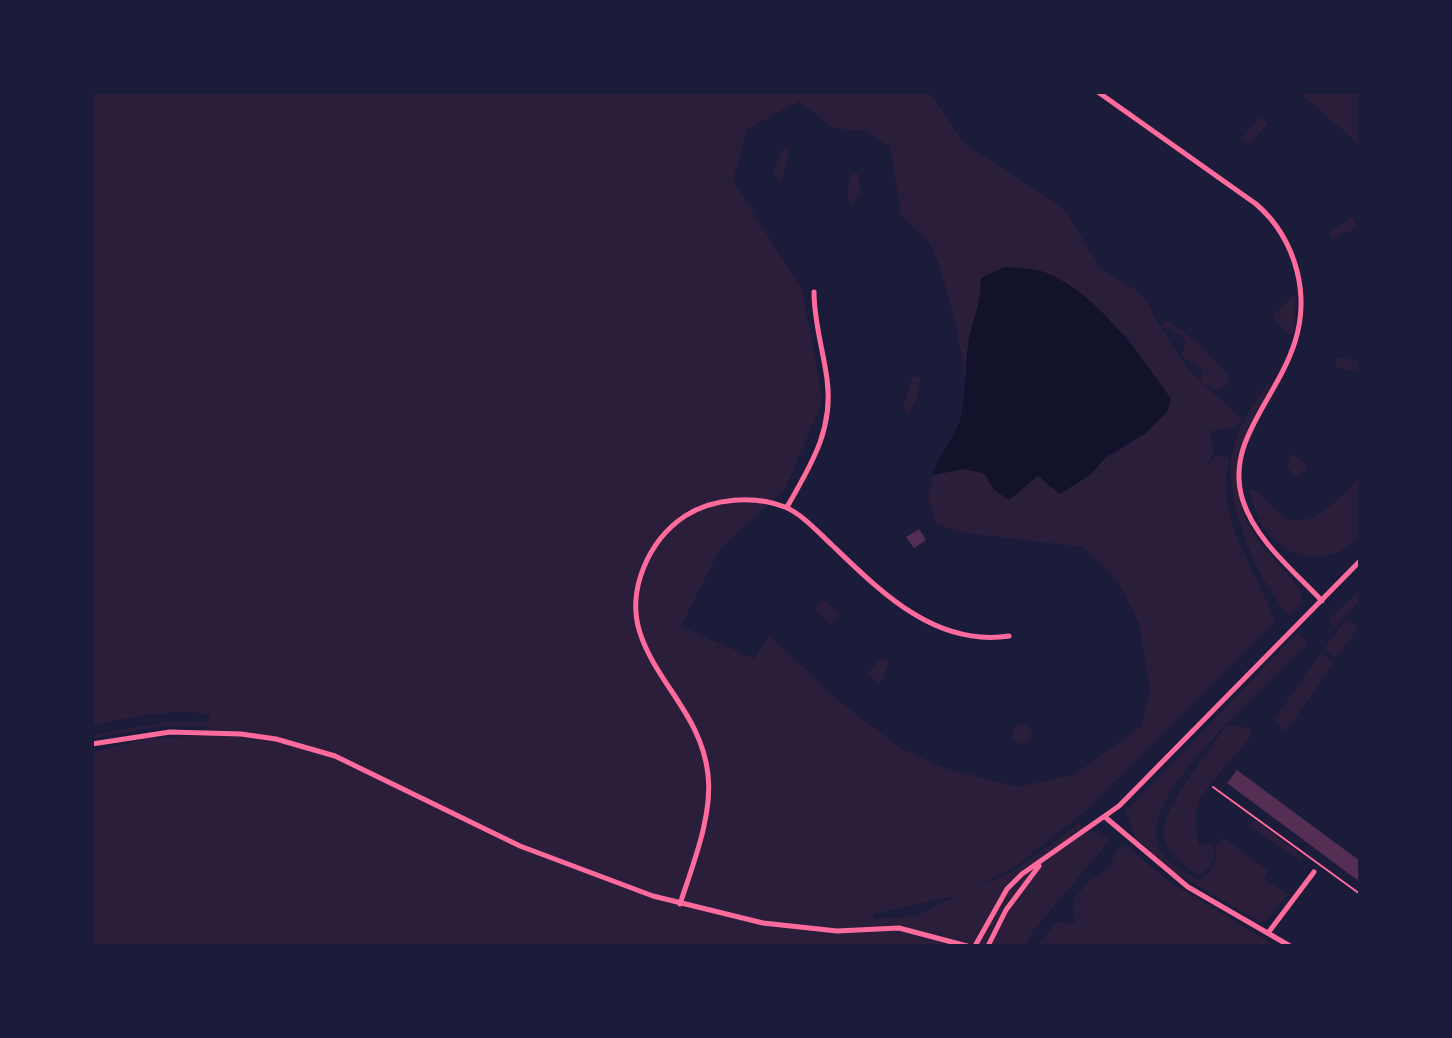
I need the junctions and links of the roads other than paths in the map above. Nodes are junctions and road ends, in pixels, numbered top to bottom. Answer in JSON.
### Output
{"nodes":[{"id":1,"x":1098,"y":92,"type":"edge"},
{"id":2,"x":814,"y":292,"type":"dead end"},
{"id":3,"x":787,"y":507,"type":"junction"},
{"id":4,"x":1360,"y":561,"type":"edge"},
{"id":5,"x":1322,"y":601,"type":"junction"},
{"id":6,"x":1009,"y":636,"type":"dead end"},
{"id":7,"x":92,"y":744,"type":"edge"},
{"id":8,"x":1105,"y":817,"type":"junction"},
{"id":9,"x":1040,"y":865,"type":"junction"},
{"id":10,"x":1314,"y":872,"type":"dead end"},
{"id":11,"x":680,"y":904,"type":"junction"},
{"id":12,"x":1268,"y":933,"type":"junction"},
{"id":13,"x":967,"y":946,"type":"edge"},
{"id":14,"x":975,"y":946,"type":"edge"},
{"id":15,"x":988,"y":946,"type":"edge"},
{"id":16,"x":1290,"y":946,"type":"edge"}],
"edges":[{"from":1,"to":5,"type":"street"},
{"from":2,"to":3,"type":"street"},
{"from":3,"to":6,"type":"street"},
{"from":3,"to":11,"type":"street"},
{"from":4,"to":5,"type":"street"},
{"from":5,"to":8,"type":"street"},
{"from":7,"to":11,"type":"street"},
{"from":8,"to":9,"type":"street"},
{"from":8,"to":12,"type":"street"},
{"from":9,"to":14,"type":"street"},
{"from":9,"to":15,"type":"street"},
{"from":10,"to":12,"type":"street"},
{"from":11,"to":13,"type":"street"},
{"from":12,"to":16,"type":"street"}]}
